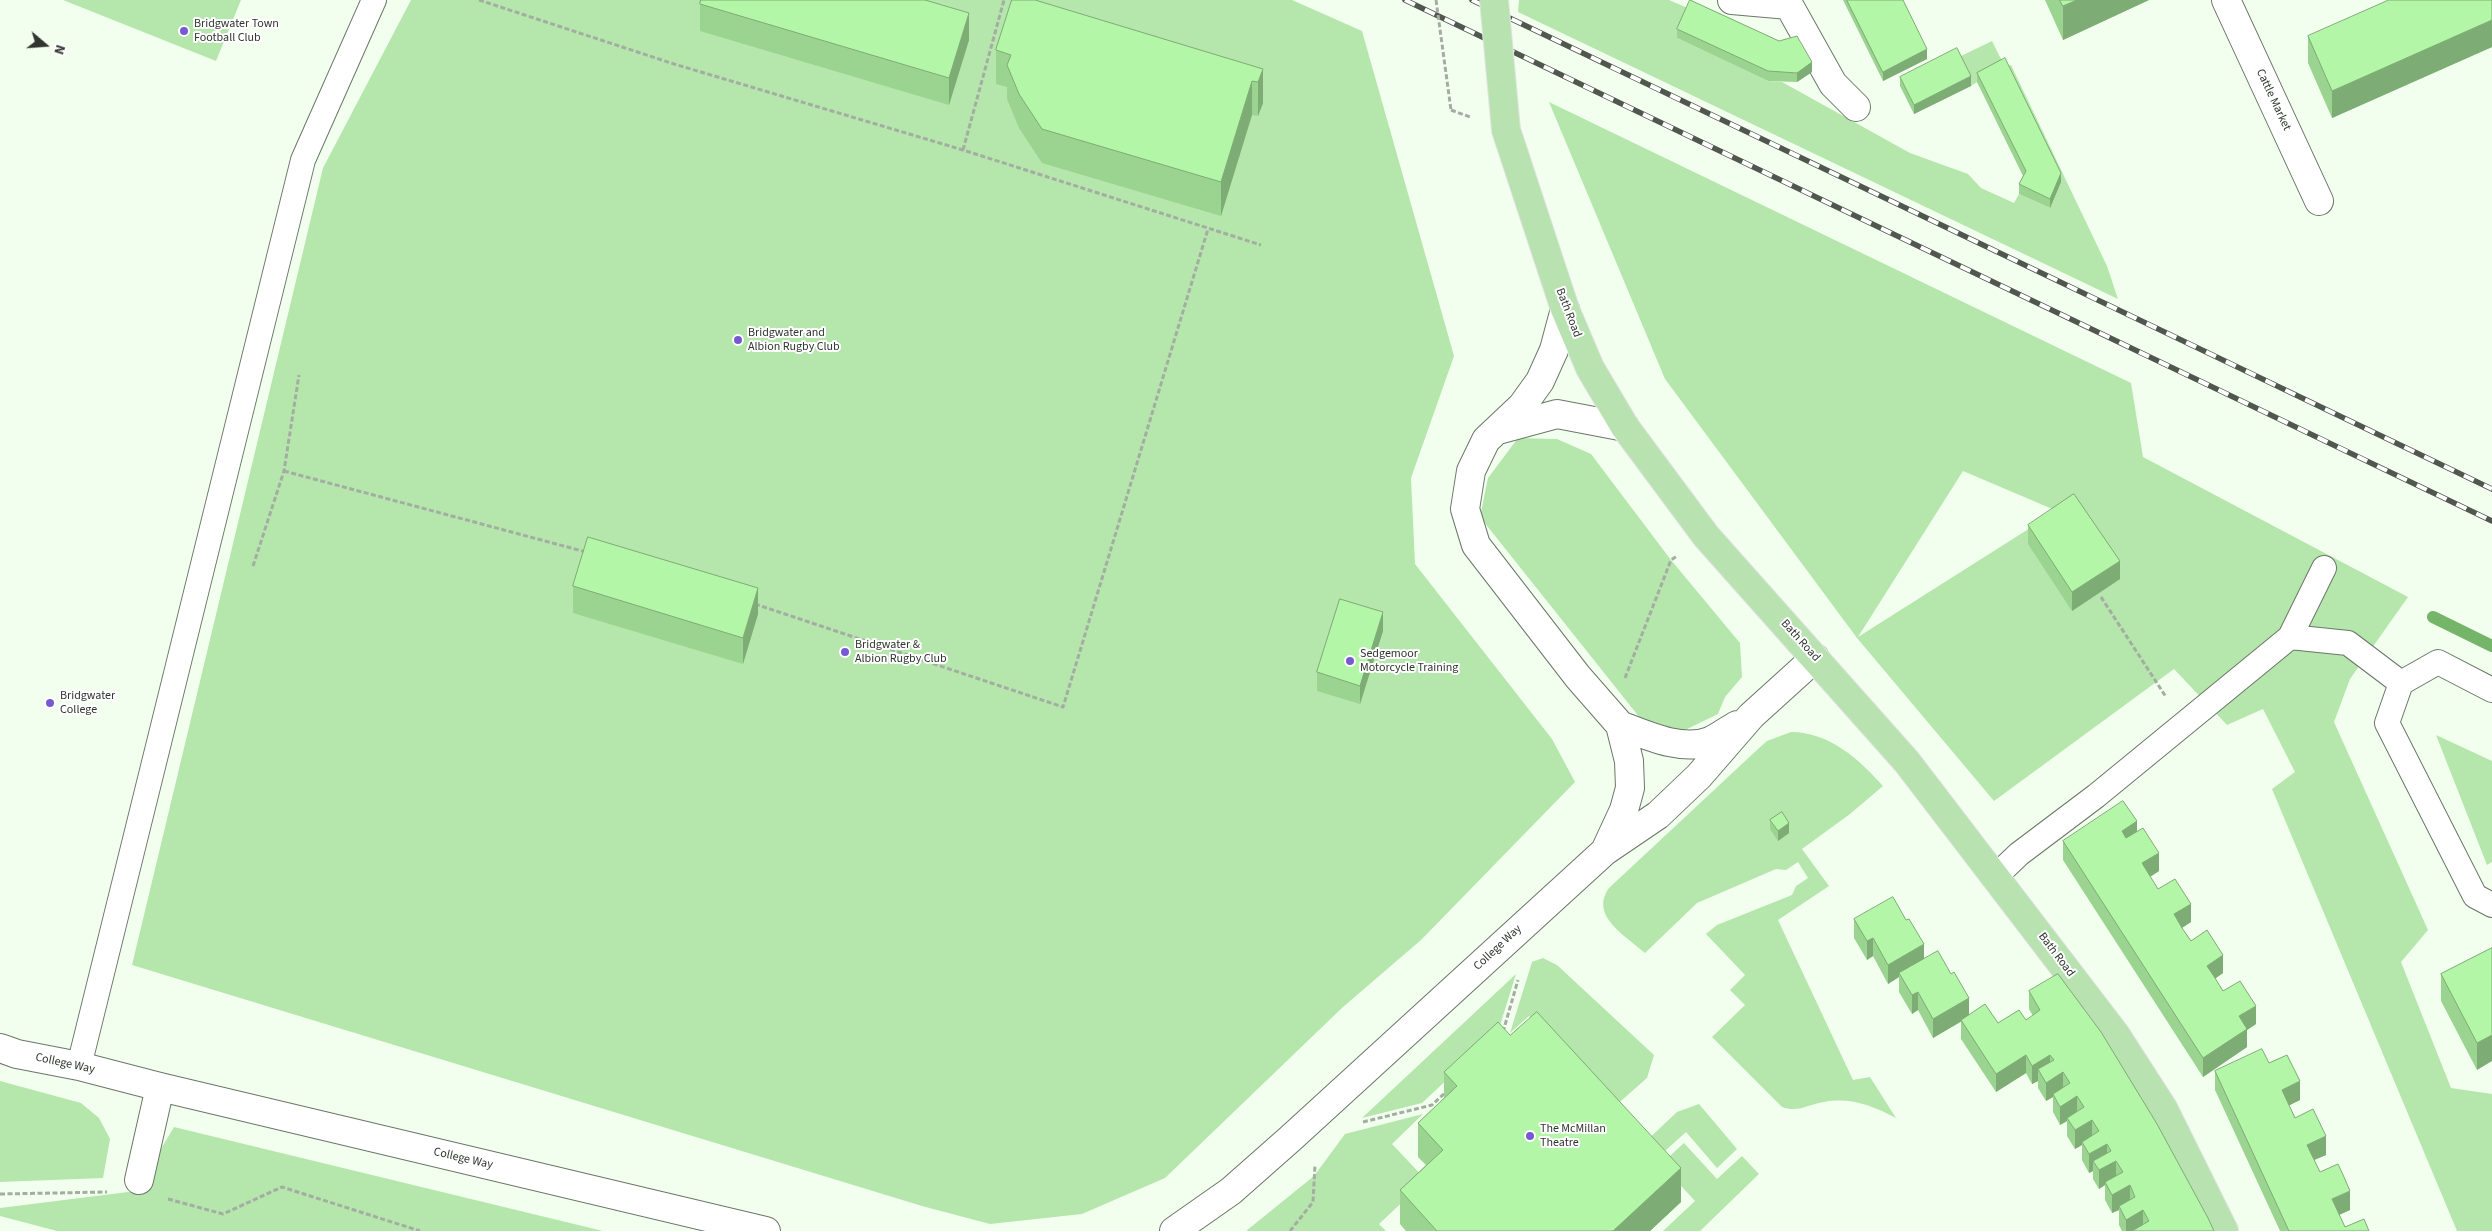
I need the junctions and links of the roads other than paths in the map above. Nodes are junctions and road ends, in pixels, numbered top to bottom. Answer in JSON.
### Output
{"nodes":[{"id":1,"x":374,"y":0,"type":"edge"},
{"id":2,"x":1494,"y":0,"type":"edge"},
{"id":3,"x":1732,"y":0,"type":"edge"},
{"id":4,"x":2226,"y":0,"type":"edge"},
{"id":5,"x":1787,"y":3,"type":"edge"},
{"id":6,"x":1856,"y":107,"type":"dead end"},
{"id":7,"x":2320,"y":201,"type":"dead end"},
{"id":8,"x":1565,"y":309,"type":"junction"},
{"id":9,"x":1625,"y":426,"type":"junction"},
{"id":10,"x":1497,"y":430,"type":"junction"},
{"id":11,"x":2324,"y":568,"type":"dead end"},
{"id":12,"x":2290,"y":637,"type":"junction"},
{"id":13,"x":1815,"y":658,"type":"junction"},
{"id":14,"x":2400,"y":683,"type":"junction"},
{"id":15,"x":2492,"y":690,"type":"edge"},
{"id":16,"x":1751,"y":716,"type":"junction"},
{"id":17,"x":1614,"y":718,"type":"junction"},
{"id":18,"x":1605,"y":851,"type":"junction"},
{"id":19,"x":1996,"y":876,"type":"junction"},
{"id":20,"x":2492,"y":905,"type":"edge"},
{"id":21,"x":0,"y":1048,"type":"edge"},
{"id":22,"x":79,"y":1066,"type":"junction"},
{"id":23,"x":160,"y":1087,"type":"junction"},
{"id":24,"x":137,"y":1185,"type":"road end"},
{"id":25,"x":766,"y":1231,"type":"edge"},
{"id":26,"x":1174,"y":1231,"type":"edge"},
{"id":27,"x":2224,"y":1231,"type":"edge"}],
"edges":[{"from":1,"to":22,"type":"lane"},
{"from":2,"to":8,"type":"main road","name":"Bath Road","bridge":true},
{"from":3,"to":5,"type":"street"},
{"from":4,"to":7,"type":"street","name":"Cattle Market"},
{"from":5,"to":6,"type":"street"},
{"from":8,"to":9,"type":"main road","name":"Bath Road"},
{"from":8,"to":10,"type":"street"},
{"from":9,"to":10,"type":"street"},
{"from":9,"to":13,"type":"main road","name":"Bath Road"},
{"from":10,"to":17,"type":"street"},
{"from":11,"to":12,"type":"lane"},
{"from":12,"to":14,"type":"lane"},
{"from":12,"to":19,"type":"lane"},
{"from":13,"to":16,"type":"street","name":"College Way"},
{"from":13,"to":19,"type":"main road","name":"Bath Road"},
{"from":14,"to":15,"type":"lane"},
{"from":14,"to":20,"type":"lane"},
{"from":16,"to":17,"type":"street"},
{"from":16,"to":18,"type":"street","name":"College Way"},
{"from":17,"to":18,"type":"street"},
{"from":18,"to":26,"type":"street","name":"College Way"},
{"from":19,"to":27,"type":"main road","name":"Bath Road"},
{"from":21,"to":22,"type":"street","name":"College Way"},
{"from":22,"to":23,"type":"street","name":"College Way"},
{"from":23,"to":24,"type":"street"},
{"from":23,"to":25,"type":"street","name":"College Way"}]}
